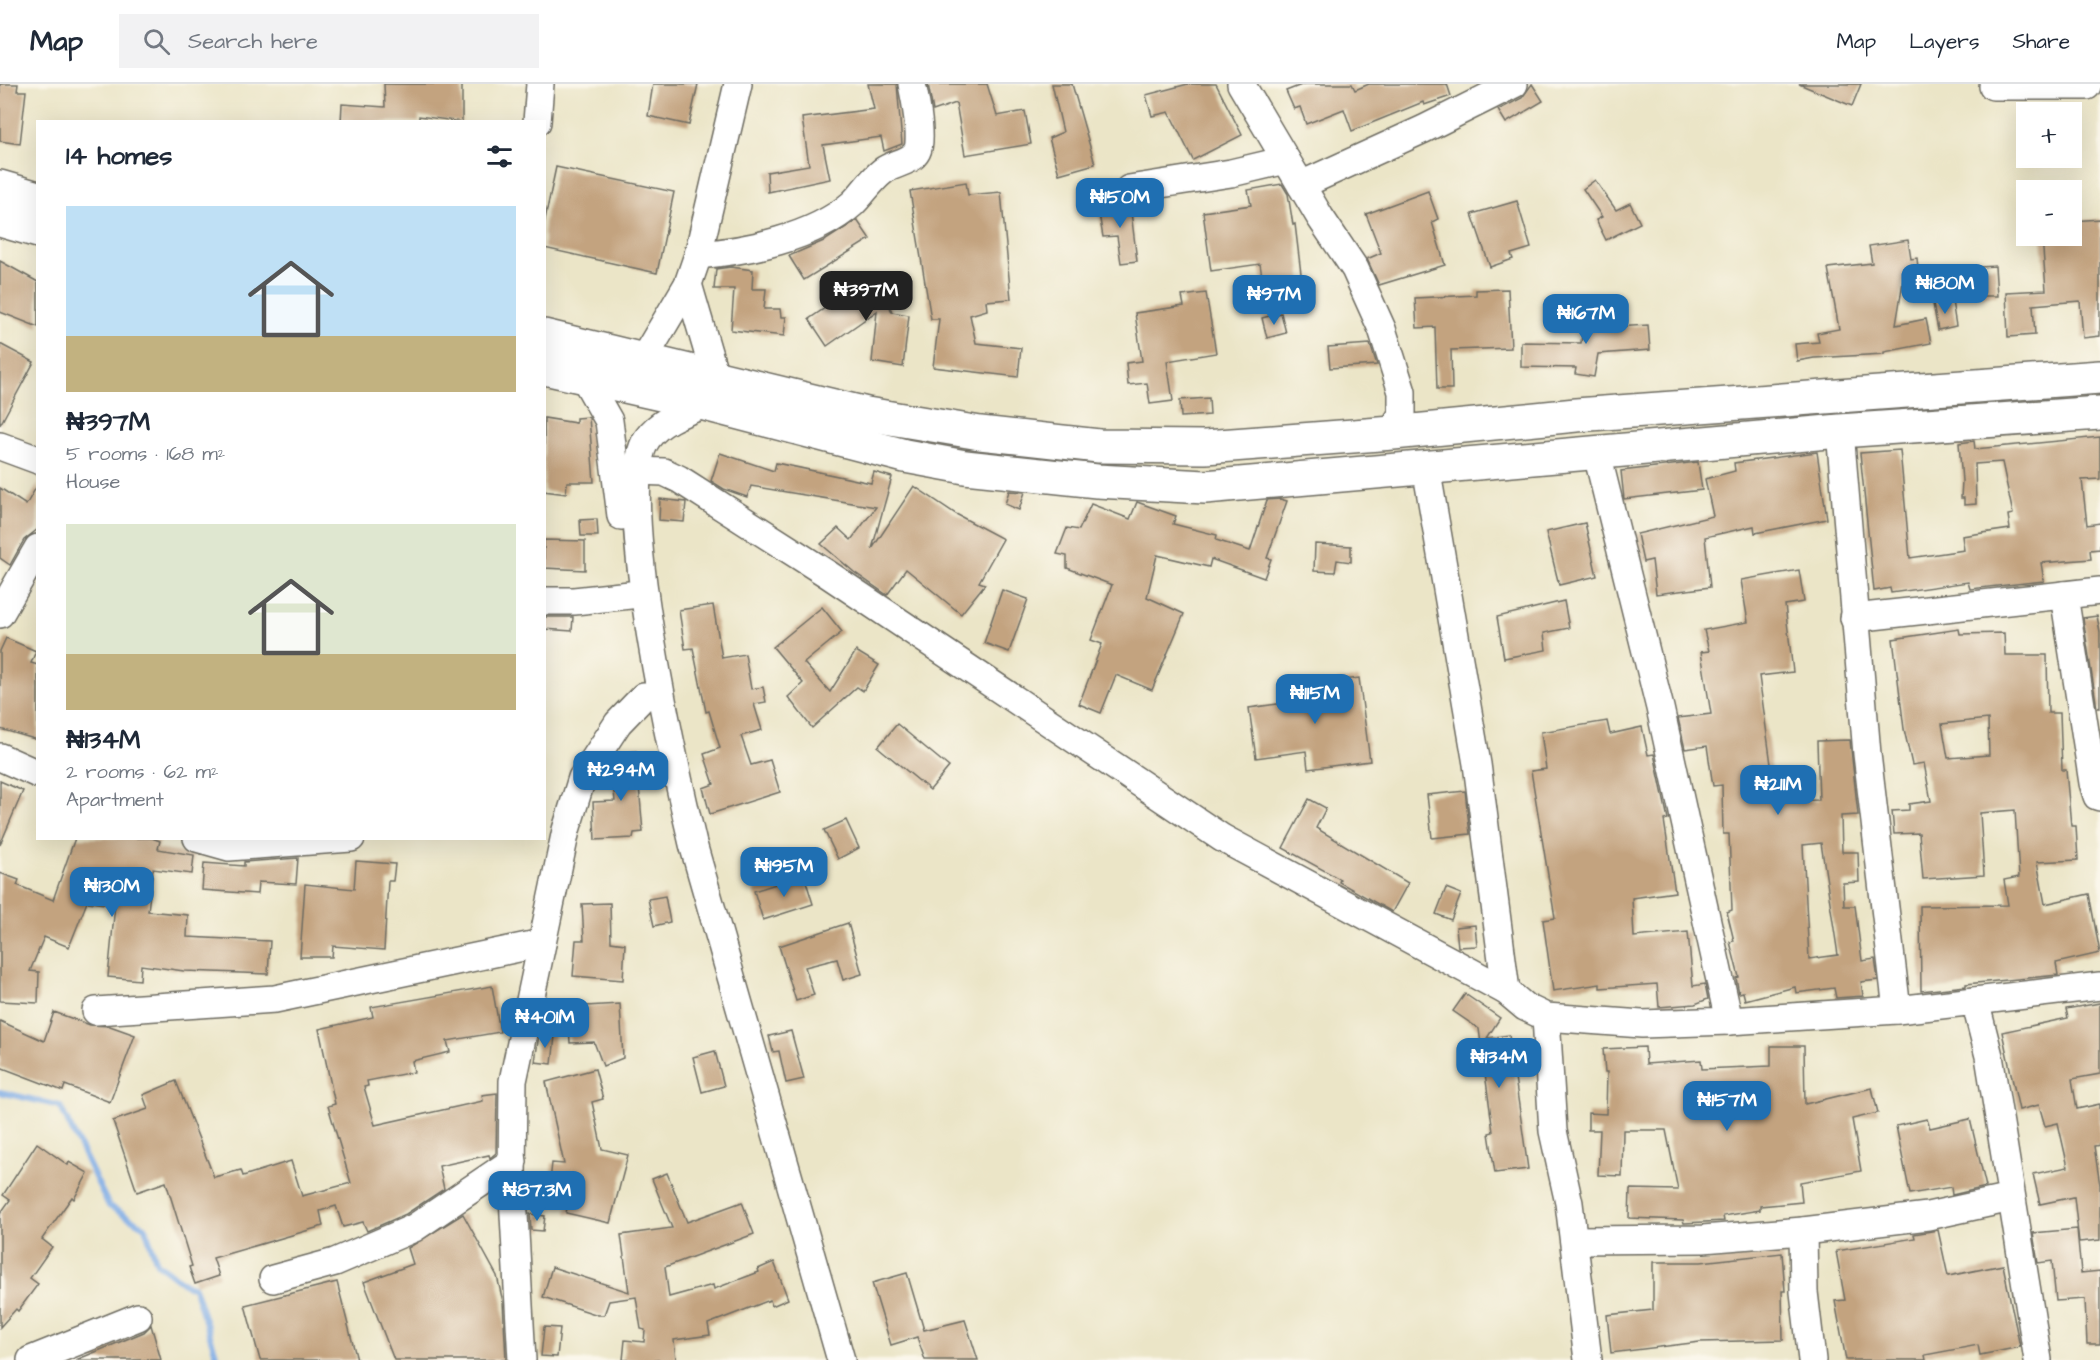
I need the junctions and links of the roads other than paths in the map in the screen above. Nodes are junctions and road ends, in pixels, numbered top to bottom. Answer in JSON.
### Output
{"nodes":[{"id":1,"x":540,"y":84,"type":"edge"},
{"id":2,"x":738,"y":84,"type":"edge"},
{"id":3,"x":912,"y":84,"type":"edge"},
{"id":4,"x":1241,"y":84,"type":"edge"},
{"id":5,"x":1514,"y":84,"type":"edge"},
{"id":6,"x":2087,"y":84,"type":"edge"},
{"id":7,"x":1993,"y":86,"type":"dead end"},
{"id":8,"x":537,"y":120,"type":"edge"},
{"id":9,"x":1286,"y":160,"type":"junction"},
{"id":10,"x":1300,"y":185,"type":"junction"},
{"id":11,"x":0,"y":187,"type":"edge"},
{"id":12,"x":1129,"y":189,"type":"dead end"},
{"id":13,"x":36,"y":197,"type":"edge"},
{"id":14,"x":0,"y":220,"type":"edge"},
{"id":15,"x":36,"y":230,"type":"edge"},
{"id":16,"x":698,"y":255,"type":"junction"},
{"id":17,"x":688,"y":284,"type":"junction"},
{"id":18,"x":546,"y":336,"type":"edge"},
{"id":19,"x":643,"y":360,"type":"junction"},
{"id":20,"x":546,"y":368,"type":"edge"},
{"id":21,"x":2100,"y":377,"type":"edge"},
{"id":22,"x":584,"y":378,"type":"junction"},
{"id":23,"x":710,"y":390,"type":"junction"},
{"id":24,"x":1880,"y":393,"type":"junction"},
{"id":25,"x":2100,"y":413,"type":"edge"},
{"id":26,"x":1883,"y":428,"type":"junction"},
{"id":27,"x":1840,"y":431,"type":"junction"},
{"id":28,"x":1394,"y":433,"type":"junction"},
{"id":29,"x":0,"y":446,"type":"edge"},
{"id":30,"x":1597,"y":454,"type":"junction"},
{"id":31,"x":36,"y":459,"type":"edge"},
{"id":32,"x":1426,"y":467,"type":"junction"},
{"id":33,"x":637,"y":471,"type":"junction"},
{"id":34,"x":36,"y":551,"type":"edge"},
{"id":35,"x":2100,"y":591,"type":"edge"},
{"id":36,"x":630,"y":595,"type":"junction"},
{"id":37,"x":2064,"y":595,"type":"junction"},
{"id":38,"x":546,"y":601,"type":"edge"},
{"id":39,"x":0,"y":614,"type":"edge"},
{"id":40,"x":1854,"y":618,"type":"junction"},
{"id":41,"x":644,"y":696,"type":"junction"},
{"id":42,"x":0,"y":757,"type":"edge"},
{"id":43,"x":36,"y":773,"type":"edge"},
{"id":44,"x":2100,"y":797,"type":"edge"},
{"id":45,"x":555,"y":830,"type":"edge"},
{"id":46,"x":204,"y":840,"type":"edge"},
{"id":47,"x":324,"y":840,"type":"edge"},
{"id":48,"x":542,"y":943,"type":"junction"},
{"id":49,"x":2100,"y":986,"type":"edge"},
{"id":50,"x":1506,"y":991,"type":"junction"},
{"id":51,"x":1975,"y":1001,"type":"junction"},
{"id":52,"x":1897,"y":1010,"type":"junction"},
{"id":53,"x":96,"y":1011,"type":"dead end"},
{"id":54,"x":1546,"y":1017,"type":"junction"},
{"id":55,"x":1729,"y":1021,"type":"junction"},
{"id":56,"x":513,"y":1161,"type":"junction"},
{"id":57,"x":2011,"y":1198,"type":"junction"},
{"id":58,"x":1803,"y":1231,"type":"junction"},
{"id":59,"x":1575,"y":1240,"type":"junction"},
{"id":60,"x":273,"y":1279,"type":"dead end"},
{"id":61,"x":138,"y":1317,"type":"dead end"},
{"id":62,"x":31,"y":1360,"type":"edge"},
{"id":63,"x":522,"y":1360,"type":"edge"},
{"id":64,"x":824,"y":1360,"type":"edge"},
{"id":65,"x":841,"y":1360,"type":"edge"},
{"id":66,"x":1588,"y":1360,"type":"edge"},
{"id":67,"x":1812,"y":1360,"type":"edge"},
{"id":68,"x":2038,"y":1360,"type":"edge"}],
"edges":[{"from":1,"to":8,"type":"street"},
{"from":2,"to":16,"type":"street"},
{"from":3,"to":16,"type":"street"},
{"from":4,"to":9,"type":"street"},
{"from":5,"to":10,"type":"street"},
{"from":6,"to":7,"type":"street"},
{"from":9,"to":10,"type":"street"},
{"from":9,"to":12,"type":"street"},
{"from":10,"to":28,"type":"street"},
{"from":11,"to":13,"type":"highway"},
{"from":14,"to":15,"type":"highway"},
{"from":16,"to":17,"type":"street"},
{"from":17,"to":19,"type":"street"},
{"from":17,"to":23,"type":"street"},
{"from":18,"to":19,"type":"highway"},
{"from":19,"to":23,"type":"highway"},
{"from":20,"to":22,"type":"highway"},
{"from":21,"to":24,"type":"highway"},
{"from":22,"to":23,"type":"highway"},
{"from":22,"to":36,"type":"street"},
{"from":23,"to":28,"type":"highway"},
{"from":23,"to":32,"type":"highway"},
{"from":23,"to":33,"type":"street"},
{"from":24,"to":26,"type":"highway"},
{"from":24,"to":28,"type":"highway"},
{"from":25,"to":26,"type":"highway"},
{"from":26,"to":27,"type":"highway"},
{"from":27,"to":30,"type":"highway"},
{"from":27,"to":40,"type":"street"},
{"from":29,"to":31,"type":"street"},
{"from":30,"to":32,"type":"highway"},
{"from":30,"to":55,"type":"street"},
{"from":32,"to":50,"type":"street"},
{"from":33,"to":50,"type":"street"},
{"from":33,"to":65,"type":"street"},
{"from":34,"to":39,"type":"street"},
{"from":35,"to":37,"type":"street"},
{"from":36,"to":38,"type":"street"},
{"from":36,"to":41,"type":"street"},
{"from":37,"to":40,"type":"street"},
{"from":37,"to":44,"type":"street"},
{"from":40,"to":52,"type":"street"},
{"from":41,"to":45,"type":"street"},
{"from":41,"to":64,"type":"street"},
{"from":42,"to":43,"type":"street"},
{"from":45,"to":48,"type":"street"},
{"from":46,"to":47,"type":"street"},
{"from":48,"to":53,"type":"street"},
{"from":48,"to":56,"type":"street"},
{"from":49,"to":51,"type":"street"},
{"from":50,"to":54,"type":"street"},
{"from":51,"to":52,"type":"street"},
{"from":51,"to":57,"type":"street"},
{"from":52,"to":55,"type":"street"},
{"from":54,"to":55,"type":"street"},
{"from":54,"to":59,"type":"street"},
{"from":56,"to":60,"type":"street"},
{"from":56,"to":63,"type":"street"},
{"from":57,"to":58,"type":"street"},
{"from":57,"to":68,"type":"street"},
{"from":58,"to":59,"type":"street"},
{"from":58,"to":67,"type":"street"},
{"from":59,"to":66,"type":"street"},
{"from":61,"to":62,"type":"street"}]}
